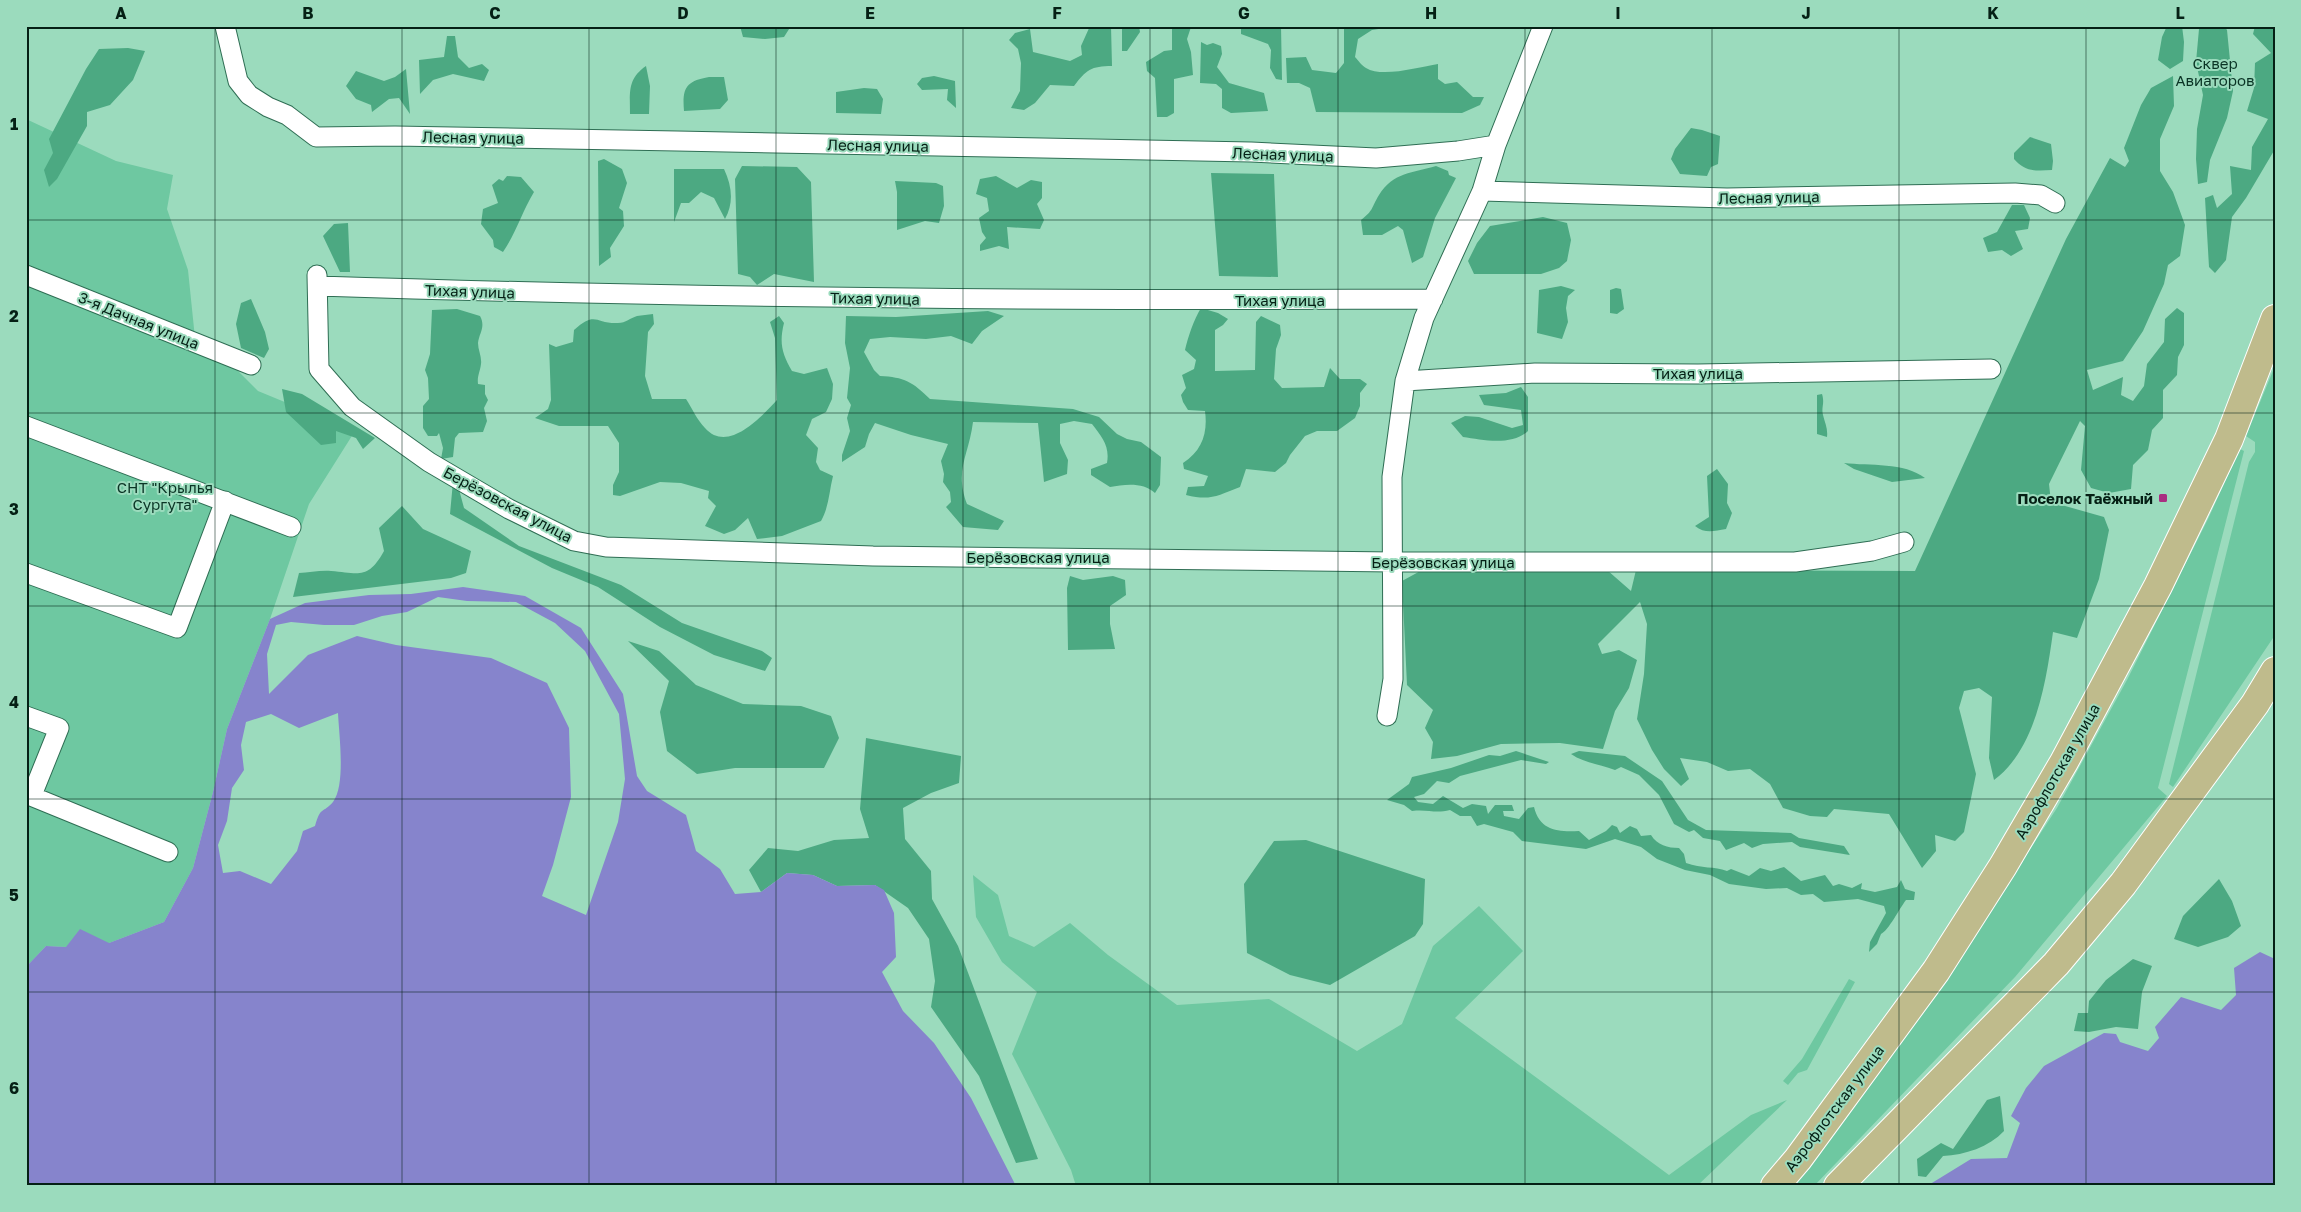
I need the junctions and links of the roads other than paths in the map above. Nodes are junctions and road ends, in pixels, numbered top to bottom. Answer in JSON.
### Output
{"nodes":[{"id":1,"x":225,"y":26,"type":"edge"},
{"id":2,"x":1543,"y":26,"type":"edge"},
{"id":3,"x":1496,"y":146,"type":"junction"},
{"id":4,"x":1482,"y":191,"type":"junction"},
{"id":5,"x":2055,"y":203,"type":"dead end"},
{"id":6,"x":26,"y":276,"type":"edge"},
{"id":7,"x":318,"y":280,"type":"joint"},
{"id":8,"x":1433,"y":299,"type":"junction"},
{"id":9,"x":2275,"y":319,"type":"edge"},
{"id":10,"x":251,"y":365,"type":"dead end"},
{"id":11,"x":1991,"y":369,"type":"dead end"},
{"id":12,"x":1405,"y":381,"type":"junction"},
{"id":13,"x":26,"y":426,"type":"edge"},
{"id":14,"x":225,"y":501,"type":"junction"},
{"id":15,"x":291,"y":527,"type":"dead end"},
{"id":16,"x":1904,"y":542,"type":"dead end"},
{"id":17,"x":1393,"y":562,"type":"junction"},
{"id":18,"x":26,"y":573,"type":"edge"},
{"id":19,"x":2275,"y":671,"type":"edge"},
{"id":20,"x":26,"y":716,"type":"edge"},
{"id":21,"x":1387,"y":716,"type":"dead end"},
{"id":22,"x":29,"y":794,"type":"edge"},
{"id":23,"x":168,"y":852,"type":"dead end"},
{"id":24,"x":1775,"y":1186,"type":"edge"},
{"id":25,"x":1838,"y":1186,"type":"edge"}],
"edges":[{"from":1,"to":3,"type":"street","name":"Лесная улица"},
{"from":2,"to":3,"type":"street"},
{"from":3,"to":4,"type":"street"},
{"from":4,"to":5,"type":"street","name":"Лесная улица"},
{"from":4,"to":8,"type":"street"},
{"from":6,"to":10,"type":"street","name":"3-я Дачная улица"},
{"from":7,"to":8,"type":"street","name":"Тихая улица"},
{"from":7,"to":17,"type":"street","name":"Берёзовская улица"},
{"from":8,"to":12,"type":"street"},
{"from":9,"to":24,"type":"main road","name":"Аэрофлотская улица"},
{"from":11,"to":12,"type":"street","name":"Тихая улица"},
{"from":12,"to":17,"type":"street"},
{"from":13,"to":14,"type":"street"},
{"from":14,"to":15,"type":"street"},
{"from":14,"to":18,"type":"street"},
{"from":16,"to":17,"type":"street","name":"Берёзовская улица"},
{"from":17,"to":21,"type":"street"},
{"from":19,"to":25,"type":"main road"},
{"from":20,"to":22,"type":"street"},
{"from":22,"to":23,"type":"street"}]}
